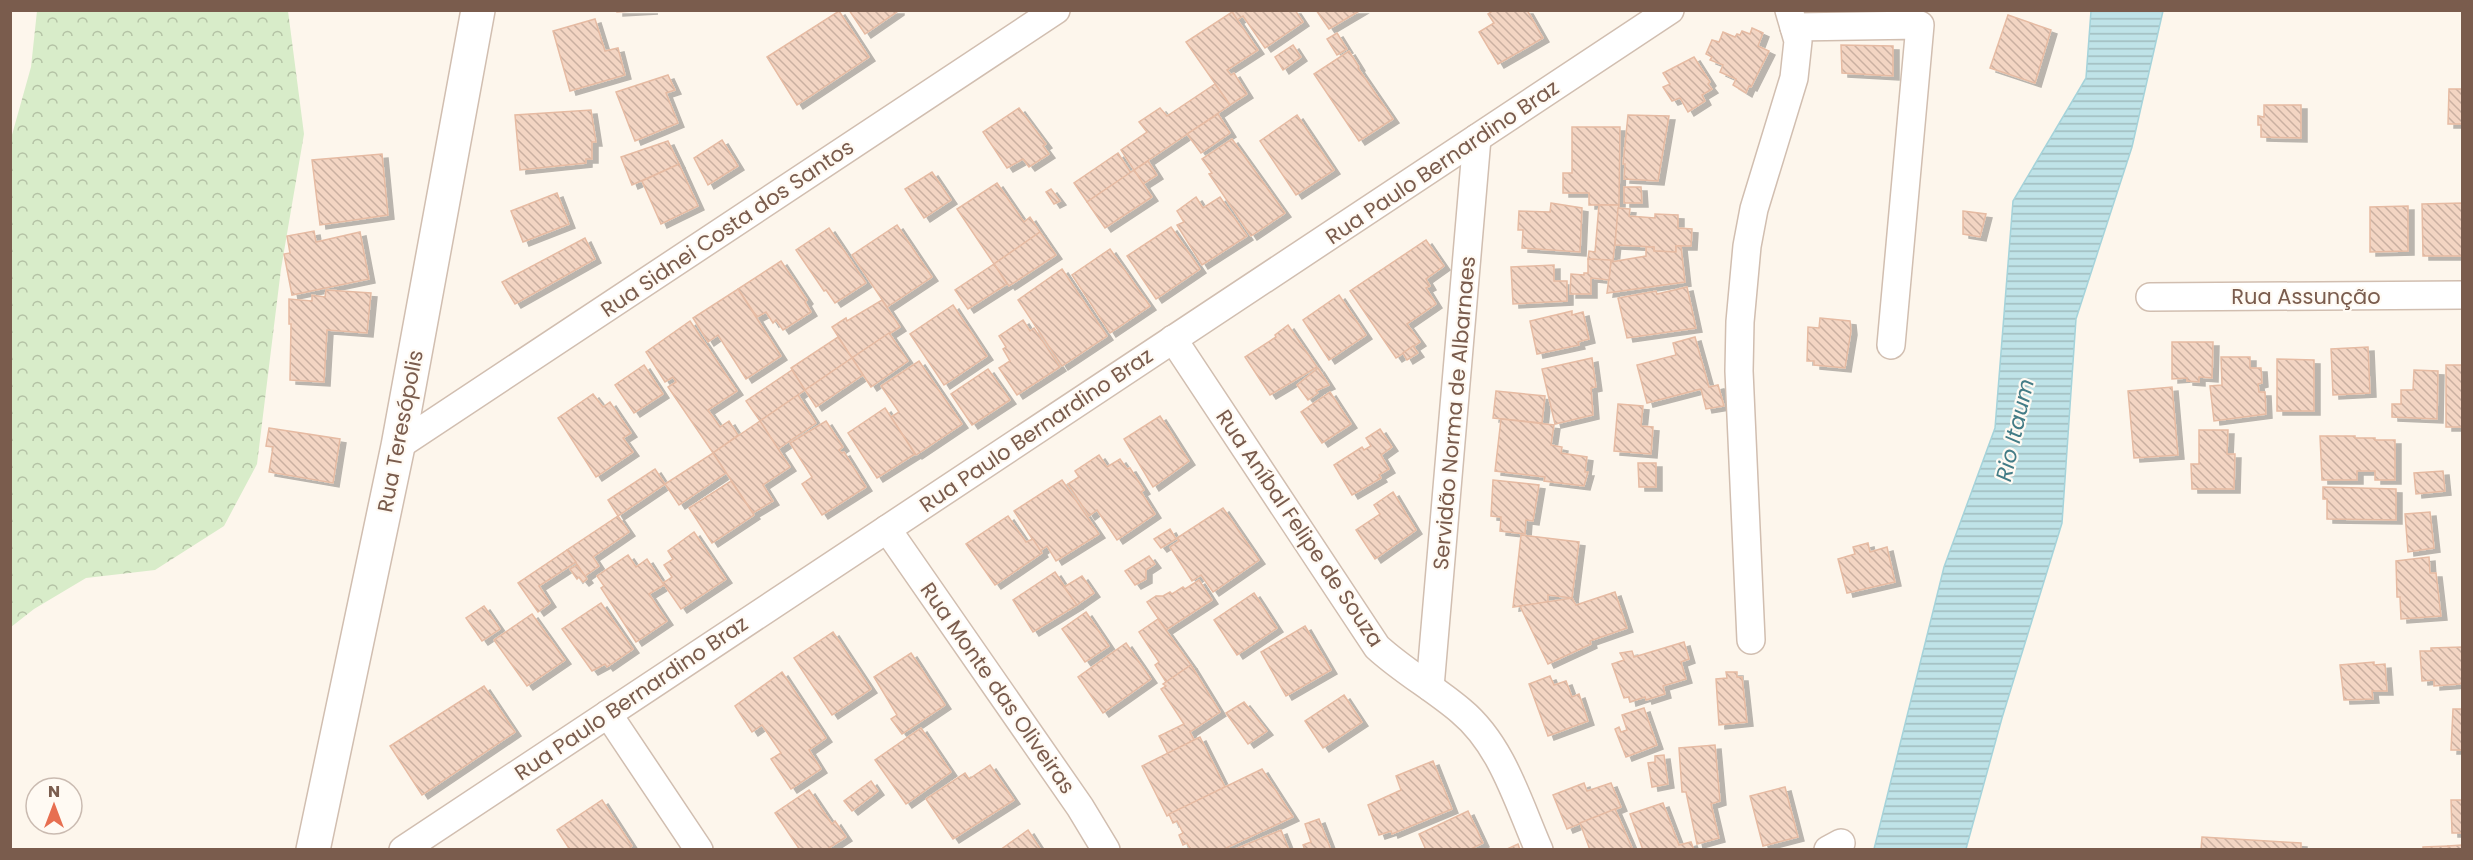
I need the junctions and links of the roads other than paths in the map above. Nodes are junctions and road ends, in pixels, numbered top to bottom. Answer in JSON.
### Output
{"nodes":[{"id":1,"x":478,"y":10,"type":"edge"},
{"id":2,"x":1056,"y":10,"type":"edge"},
{"id":3,"x":1670,"y":10,"type":"edge"},
{"id":4,"x":1791,"y":19,"type":"edge"},
{"id":5,"x":1477,"y":138,"type":"junction"},
{"id":6,"x":2463,"y":295,"type":"edge"},
{"id":7,"x":2150,"y":297,"type":"dead end"},
{"id":8,"x":1173,"y":339,"type":"junction"},
{"id":9,"x":1891,"y":345,"type":"dead end"},
{"id":10,"x":398,"y":446,"type":"junction"},
{"id":11,"x":887,"y":529,"type":"junction"},
{"id":12,"x":1751,"y":640,"type":"dead end"},
{"id":13,"x":1430,"y":687,"type":"junction"},
{"id":14,"x":608,"y":714,"type":"junction"},
{"id":15,"x":313,"y":849,"type":"edge"},
{"id":16,"x":404,"y":849,"type":"edge"},
{"id":17,"x":699,"y":849,"type":"edge"},
{"id":18,"x":1106,"y":849,"type":"edge"},
{"id":19,"x":1539,"y":849,"type":"edge"}],
"edges":[{"from":1,"to":10,"type":"street","name":"Rua Teresópolis"},
{"from":2,"to":10,"type":"street","name":"Rua Sidnei Costa dos Santos"},
{"from":3,"to":5,"type":"street","name":"Rua Paulo Bernardino Braz"},
{"from":4,"to":9,"type":"street"},
{"from":4,"to":12,"type":"street"},
{"from":5,"to":8,"type":"street","name":"Rua Paulo Bernardino Braz"},
{"from":5,"to":13,"type":"street","name":"Servidão Norma de Albarnaes"},
{"from":6,"to":7,"type":"street","name":"Rua Assunção"},
{"from":8,"to":11,"type":"street","name":"Rua Paulo Bernardino Braz"},
{"from":8,"to":13,"type":"street","name":"Rua Aníbal Felipe de Souza"},
{"from":10,"to":15,"type":"street","name":"Rua Teresópolis"},
{"from":11,"to":14,"type":"street","name":"Rua Paulo Bernardino Braz"},
{"from":11,"to":18,"type":"street","name":"Rua Monte das Oliveiras"},
{"from":13,"to":19,"type":"street","name":"Rua Aníbal Felipe de Souza"},
{"from":14,"to":16,"type":"street","name":"Rua Paulo Bernardino Braz"},
{"from":14,"to":17,"type":"street"}]}
